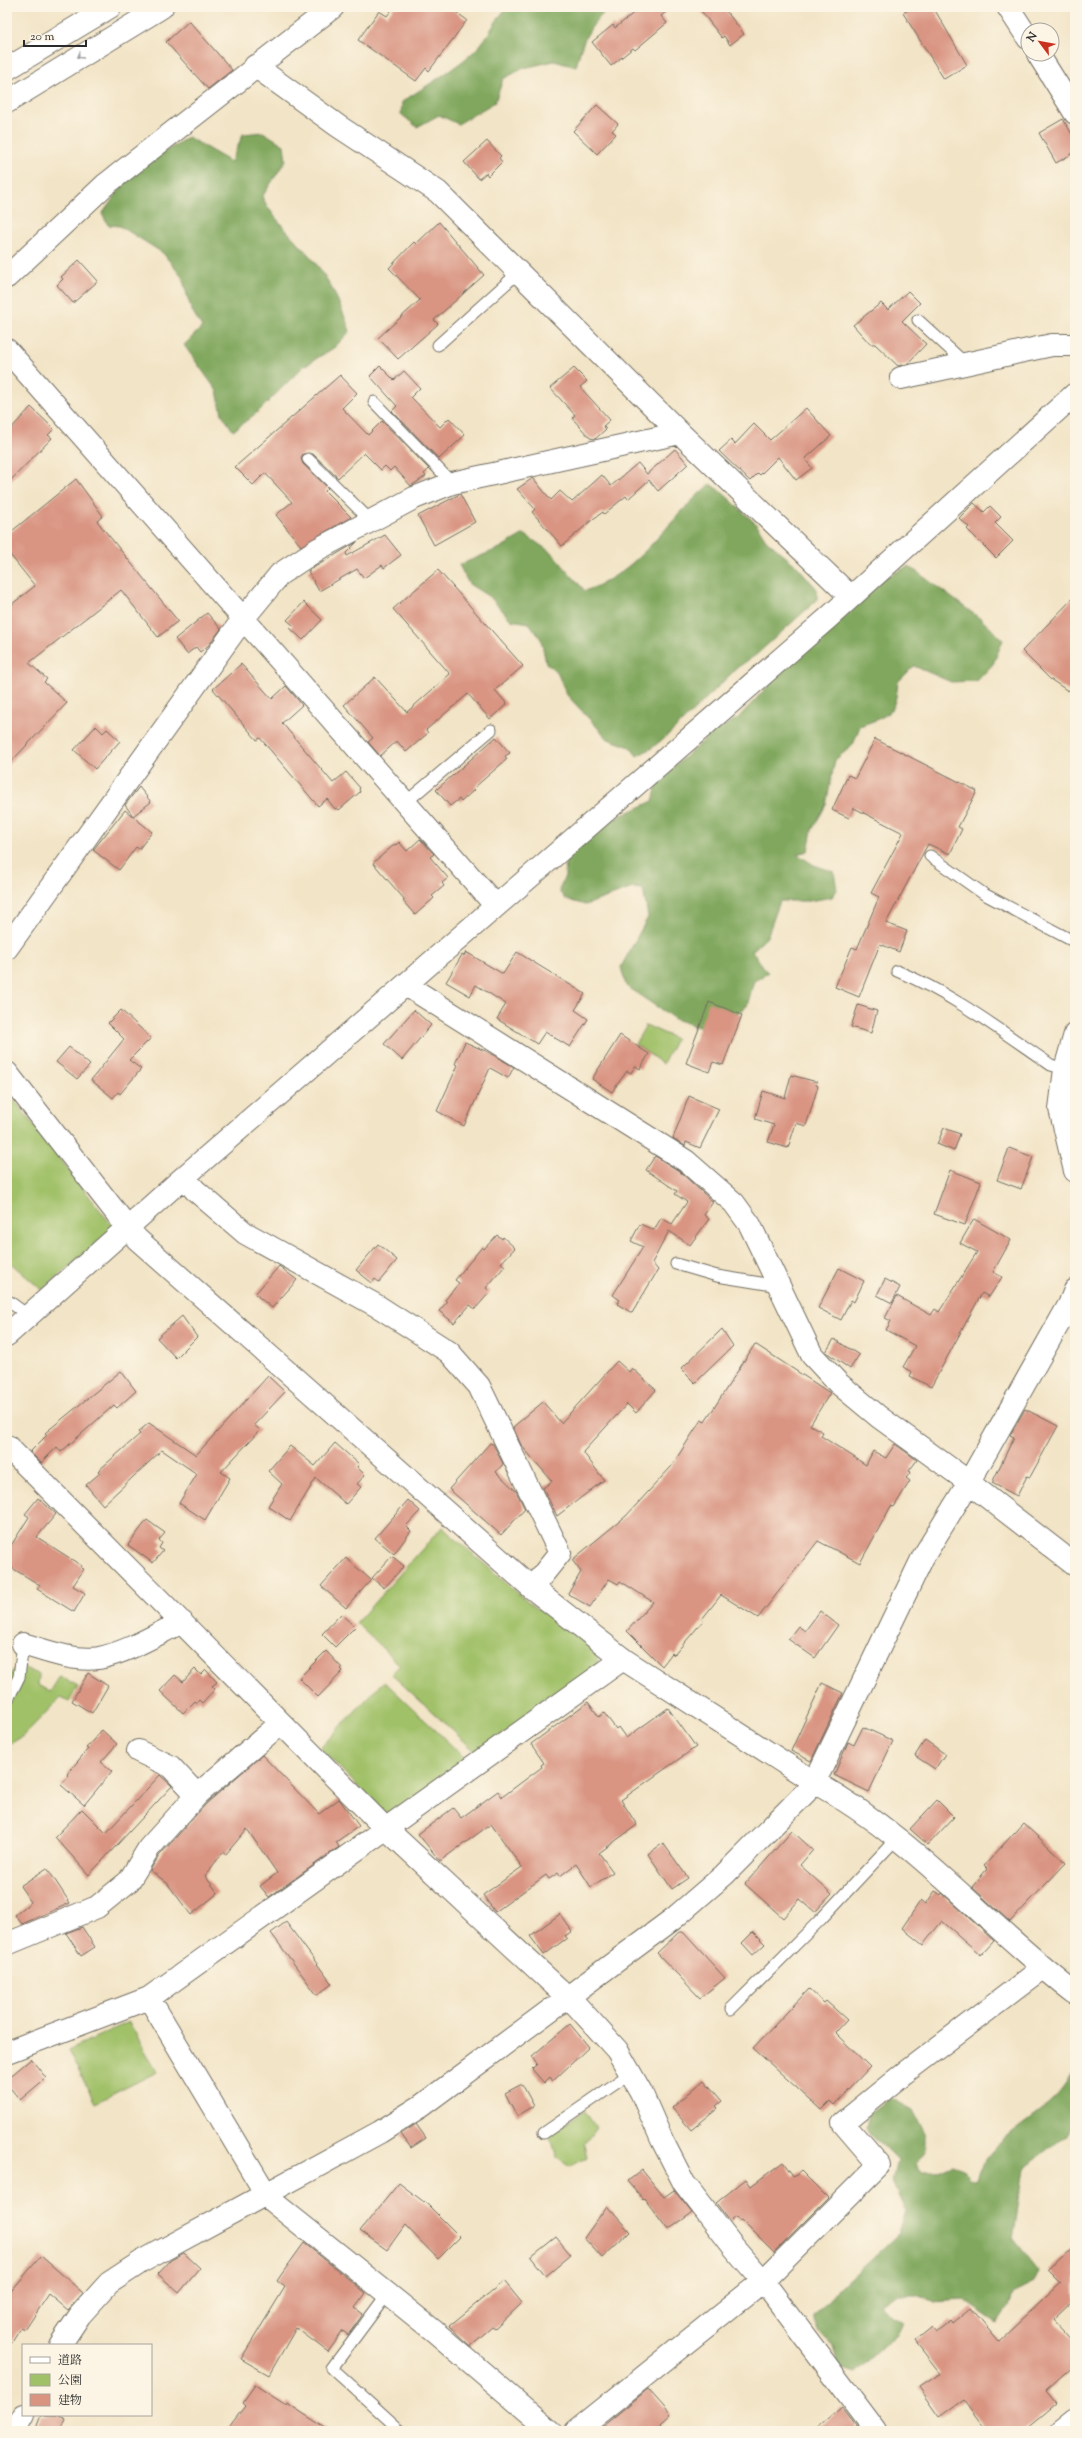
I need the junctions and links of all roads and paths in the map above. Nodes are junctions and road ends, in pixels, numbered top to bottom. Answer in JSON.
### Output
{"nodes":[{"id":1,"x":110,"y":7,"type":"edge"},
{"id":2,"x":162,"y":7,"type":"edge"},
{"id":3,"x":333,"y":7,"type":"edge"},
{"id":4,"x":1008,"y":7,"type":"edge"},
{"id":5,"x":1020,"y":26,"type":"edge"},
{"id":6,"x":1043,"y":62,"type":"edge"},
{"id":7,"x":255,"y":66,"type":"junction"},
{"id":8,"x":7,"y":68,"type":"edge"},
{"id":9,"x":7,"y":102,"type":"edge"},
{"id":10,"x":1075,"y":113,"type":"edge"},
{"id":11,"x":519,"y":272,"type":"junction"},
{"id":12,"x":7,"y":277,"type":"edge"},
{"id":13,"x":918,"y":320,"type":"dead end"},
{"id":14,"x":438,"y":345,"type":"dead end"},
{"id":15,"x":1075,"y":345,"type":"edge"},
{"id":16,"x":7,"y":350,"type":"edge"},
{"id":17,"x":966,"y":365,"type":"junction"},
{"id":18,"x":901,"y":378,"type":"dead end"},
{"id":19,"x":1075,"y":394,"type":"edge"},
{"id":20,"x":374,"y":402,"type":"dead end"},
{"id":21,"x":680,"y":433,"type":"junction"},
{"id":22,"x":308,"y":459,"type":"dead end"},
{"id":23,"x":452,"y":483,"type":"junction"},
{"id":24,"x":370,"y":520,"type":"junction"},
{"id":25,"x":851,"y":597,"type":"junction"},
{"id":26,"x":243,"y":619,"type":"junction"},
{"id":27,"x":491,"y":730,"type":"dead end"},
{"id":28,"x":405,"y":803,"type":"junction"},
{"id":29,"x":930,"y":856,"type":"dead end"},
{"id":30,"x":496,"y":906,"type":"junction"},
{"id":31,"x":1075,"y":942,"type":"edge"},
{"id":32,"x":7,"y":948,"type":"edge"},
{"id":33,"x":897,"y":971,"type":"dead end"},
{"id":34,"x":406,"y":985,"type":"junction"},
{"id":35,"x":1075,"y":1034,"type":"edge"},
{"id":36,"x":1065,"y":1069,"type":"junction"},
{"id":37,"x":7,"y":1073,"type":"edge"},
{"id":38,"x":1075,"y":1171,"type":"edge"},
{"id":39,"x":184,"y":1176,"type":"junction"},
{"id":40,"x":128,"y":1228,"type":"junction"},
{"id":41,"x":676,"y":1264,"type":"dead end"},
{"id":42,"x":779,"y":1286,"type":"junction"},
{"id":43,"x":1075,"y":1290,"type":"edge"},
{"id":44,"x":7,"y":1300,"type":"edge"},
{"id":45,"x":28,"y":1316,"type":"junction"},
{"id":46,"x":7,"y":1335,"type":"edge"},
{"id":47,"x":7,"y":1446,"type":"edge"},
{"id":48,"x":968,"y":1484,"type":"junction"},
{"id":49,"x":1075,"y":1564,"type":"edge"},
{"id":50,"x":532,"y":1588,"type":"junction"},
{"id":51,"x":182,"y":1622,"type":"junction"},
{"id":52,"x":23,"y":1644,"type":"joint"},
{"id":53,"x":623,"y":1659,"type":"junction"},
{"id":54,"x":7,"y":1701,"type":"edge"},
{"id":55,"x":281,"y":1723,"type":"junction"},
{"id":56,"x":138,"y":1751,"type":"dead end"},
{"id":57,"x":814,"y":1782,"type":"junction"},
{"id":58,"x":197,"y":1795,"type":"junction"},
{"id":59,"x":387,"y":1830,"type":"junction"},
{"id":60,"x":897,"y":1838,"type":"junction"},
{"id":61,"x":7,"y":1944,"type":"edge"},
{"id":62,"x":1042,"y":1968,"type":"junction"},
{"id":63,"x":1075,"y":1993,"type":"edge"},
{"id":64,"x":150,"y":1998,"type":"junction"},
{"id":65,"x":568,"y":1998,"type":"junction"},
{"id":66,"x":731,"y":2009,"type":"dead end"},
{"id":67,"x":7,"y":2052,"type":"edge"},
{"id":68,"x":631,"y":2073,"type":"junction"},
{"id":69,"x":544,"y":2133,"type":"dead end"},
{"id":70,"x":266,"y":2194,"type":"junction"},
{"id":71,"x":763,"y":2281,"type":"junction"},
{"id":72,"x":388,"y":2293,"type":"junction"},
{"id":73,"x":61,"y":2344,"type":"edge"},
{"id":74,"x":22,"y":2416,"type":"edge"},
{"id":75,"x":1075,"y":2420,"type":"edge"},
{"id":76,"x":14,"y":2431,"type":"edge"},
{"id":77,"x":401,"y":2431,"type":"edge"},
{"id":78,"x":550,"y":2431,"type":"edge"},
{"id":79,"x":576,"y":2431,"type":"edge"},
{"id":80,"x":876,"y":2431,"type":"edge"},
{"id":81,"x":1061,"y":2431,"type":"edge"}],
"edges":[{"from":1,"to":8,"type":"main road"},
{"from":2,"to":9,"type":"main road","one_way":true},
{"from":3,"to":7,"type":"main road"},
{"from":4,"to":5,"type":"main road"},
{"from":6,"to":10,"type":"main road"},
{"from":7,"to":11,"type":"main road"},
{"from":7,"to":12,"type":"main road"},
{"from":11,"to":14,"type":"lane"},
{"from":11,"to":21,"type":"main road"},
{"from":13,"to":17,"type":"lane"},
{"from":15,"to":17,"type":"main road"},
{"from":16,"to":26,"type":"main road"},
{"from":17,"to":18,"type":"main road"},
{"from":19,"to":25,"type":"main road"},
{"from":20,"to":23,"type":"lane"},
{"from":21,"to":23,"type":"main road"},
{"from":21,"to":25,"type":"main road"},
{"from":22,"to":24,"type":"lane"},
{"from":23,"to":24,"type":"main road"},
{"from":24,"to":26,"type":"main road"},
{"from":25,"to":30,"type":"main road"},
{"from":26,"to":28,"type":"main road"},
{"from":26,"to":32,"type":"main road"},
{"from":27,"to":28,"type":"lane"},
{"from":28,"to":30,"type":"main road"},
{"from":29,"to":31,"type":"lane"},
{"from":30,"to":34,"type":"main road"},
{"from":33,"to":36,"type":"lane"},
{"from":34,"to":39,"type":"main road"},
{"from":34,"to":42,"type":"main road"},
{"from":35,"to":36,"type":"main road"},
{"from":36,"to":38,"type":"main road"},
{"from":37,"to":40,"type":"main road"},
{"from":39,"to":40,"type":"main road"},
{"from":39,"to":50,"type":"main road"},
{"from":40,"to":45,"type":"main road"},
{"from":40,"to":50,"type":"main road"},
{"from":41,"to":42,"type":"lane"},
{"from":42,"to":48,"type":"main road"},
{"from":43,"to":48,"type":"main road"},
{"from":44,"to":45,"type":"lane"},
{"from":45,"to":46,"type":"main road"},
{"from":47,"to":51,"type":"main road"},
{"from":48,"to":49,"type":"main road"},
{"from":48,"to":57,"type":"main road"},
{"from":50,"to":53,"type":"main road"},
{"from":51,"to":52,"type":"main road"},
{"from":51,"to":55,"type":"main road"},
{"from":52,"to":54,"type":"lane"},
{"from":53,"to":57,"type":"main road"},
{"from":53,"to":59,"type":"main road"},
{"from":55,"to":58,"type":"main road"},
{"from":55,"to":59,"type":"main road"},
{"from":56,"to":58,"type":"main road"},
{"from":57,"to":60,"type":"main road"},
{"from":57,"to":65,"type":"main road"},
{"from":58,"to":61,"type":"main road"},
{"from":59,"to":64,"type":"main road"},
{"from":59,"to":65,"type":"main road"},
{"from":60,"to":62,"type":"main road"},
{"from":60,"to":66,"type":"lane"},
{"from":62,"to":63,"type":"main road"},
{"from":62,"to":71,"type":"main road"},
{"from":64,"to":67,"type":"main road"},
{"from":64,"to":70,"type":"main road"},
{"from":65,"to":68,"type":"main road"},
{"from":65,"to":70,"type":"main road"},
{"from":68,"to":69,"type":"lane"},
{"from":68,"to":71,"type":"main road"},
{"from":70,"to":72,"type":"main road"},
{"from":70,"to":73,"type":"main road"},
{"from":71,"to":79,"type":"main road"},
{"from":71,"to":80,"type":"main road"},
{"from":72,"to":77,"type":"lane"},
{"from":72,"to":78,"type":"main road"},
{"from":74,"to":76,"type":"main road"},
{"from":75,"to":81,"type":"main road"}]}
